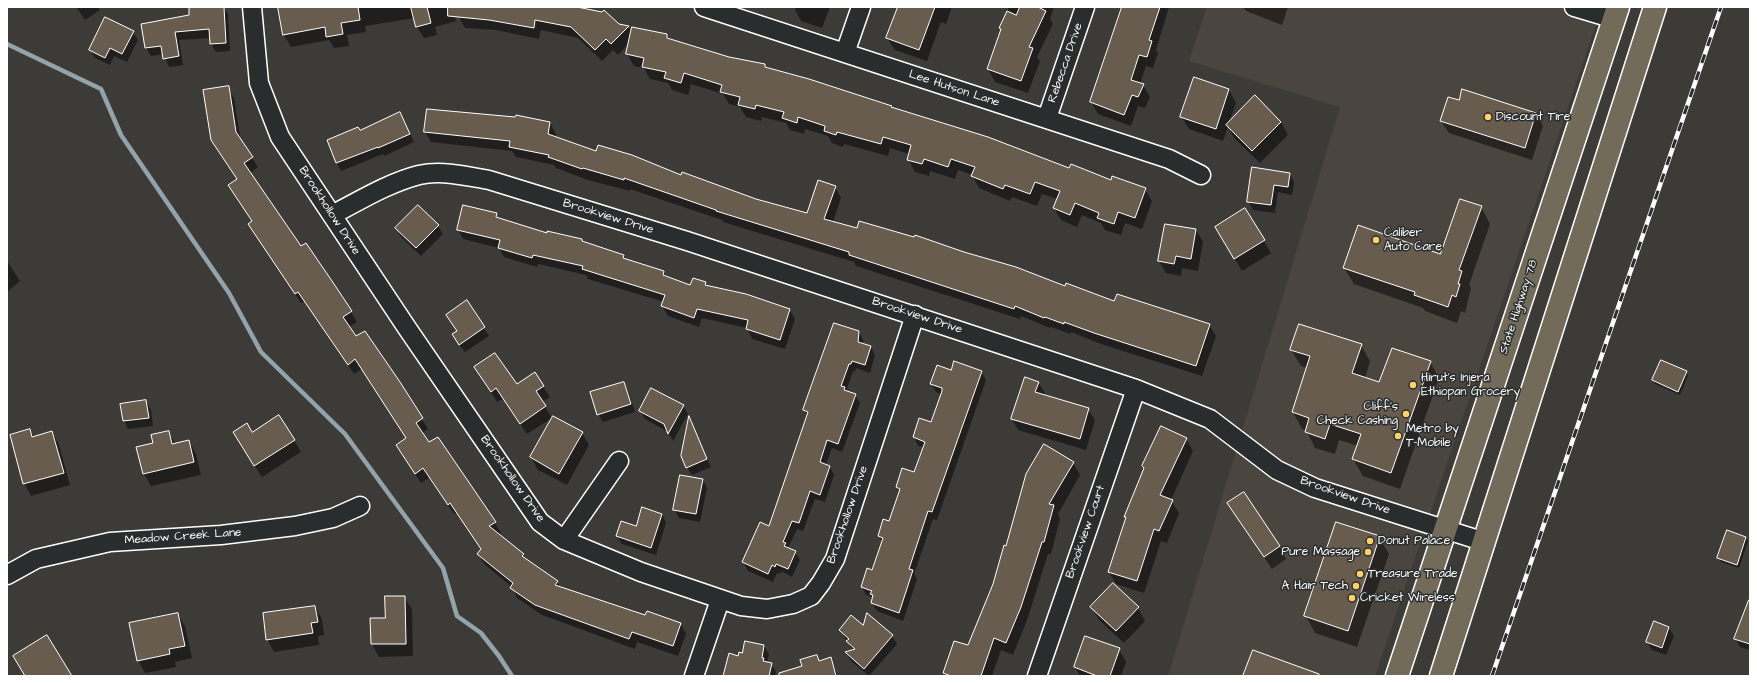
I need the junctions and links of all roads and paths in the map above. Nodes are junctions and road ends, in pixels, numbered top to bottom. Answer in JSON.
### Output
{"nodes":[{"id":1,"x":252,"y":7,"type":"edge"},
{"id":2,"x":704,"y":7,"type":"edge"},
{"id":3,"x":861,"y":7,"type":"edge"},
{"id":4,"x":1085,"y":7,"type":"edge"},
{"id":5,"x":1574,"y":7,"type":"edge"},
{"id":6,"x":1655,"y":7,"type":"edge"},
{"id":7,"x":1616,"y":13,"type":"edge"},
{"id":8,"x":845,"y":53,"type":"junction"},
{"id":9,"x":1048,"y":118,"type":"junction"},
{"id":10,"x":1201,"y":175,"type":"dead end"},
{"id":11,"x":332,"y":215,"type":"junction"},
{"id":12,"x":915,"y":315,"type":"junction"},
{"id":13,"x":1136,"y":389,"type":"junction"},
{"id":14,"x":619,"y":462,"type":"dead end"},
{"id":15,"x":360,"y":506,"type":"dead end"},
{"id":16,"x":1447,"y":529,"type":"junction"},
{"id":17,"x":564,"y":540,"type":"junction"},
{"id":18,"x":1485,"y":542,"type":"junction"},
{"id":19,"x":7,"y":574,"type":"edge"},
{"id":20,"x":720,"y":600,"type":"junction"},
{"id":21,"x":694,"y":676,"type":"edge"},
{"id":22,"x":1037,"y":676,"type":"edge"},
{"id":23,"x":1397,"y":676,"type":"edge"},
{"id":24,"x":1441,"y":676,"type":"edge"}],
"edges":[{"from":1,"to":11,"type":"street","name":"Brookhollow Drive"},
{"from":2,"to":8,"type":"street","name":"Lee Hutson Lane"},
{"from":3,"to":8,"type":"street"},
{"from":4,"to":9,"type":"street","name":"Rebecca Drive"},
{"from":5,"to":7,"type":"street"},
{"from":6,"to":18,"type":"main road"},
{"from":7,"to":16,"type":"main road","name":"State Highway 78"},
{"from":8,"to":9,"type":"street","name":"Lee Hutson Lane"},
{"from":9,"to":10,"type":"street","name":"Lee Hutson Lane"},
{"from":11,"to":12,"type":"street","name":"Brookview Drive"},
{"from":11,"to":17,"type":"street","name":"Brookhollow Drive"},
{"from":12,"to":13,"type":"street","name":"Brookview Drive"},
{"from":12,"to":20,"type":"street","name":"Brookhollow Drive"},
{"from":13,"to":16,"type":"street","name":"Brookview Drive"},
{"from":13,"to":22,"type":"street","name":"Brookview Court"},
{"from":14,"to":17,"type":"street"},
{"from":15,"to":19,"type":"street","name":"Meadow Creek Lane"},
{"from":16,"to":18,"type":"street","name":"Brookview Drive"},
{"from":16,"to":23,"type":"main road","name":"State Highway 78"},
{"from":17,"to":20,"type":"street","name":"Brookhollow Drive"},
{"from":18,"to":24,"type":"main road"},
{"from":20,"to":21,"type":"street"}]}
